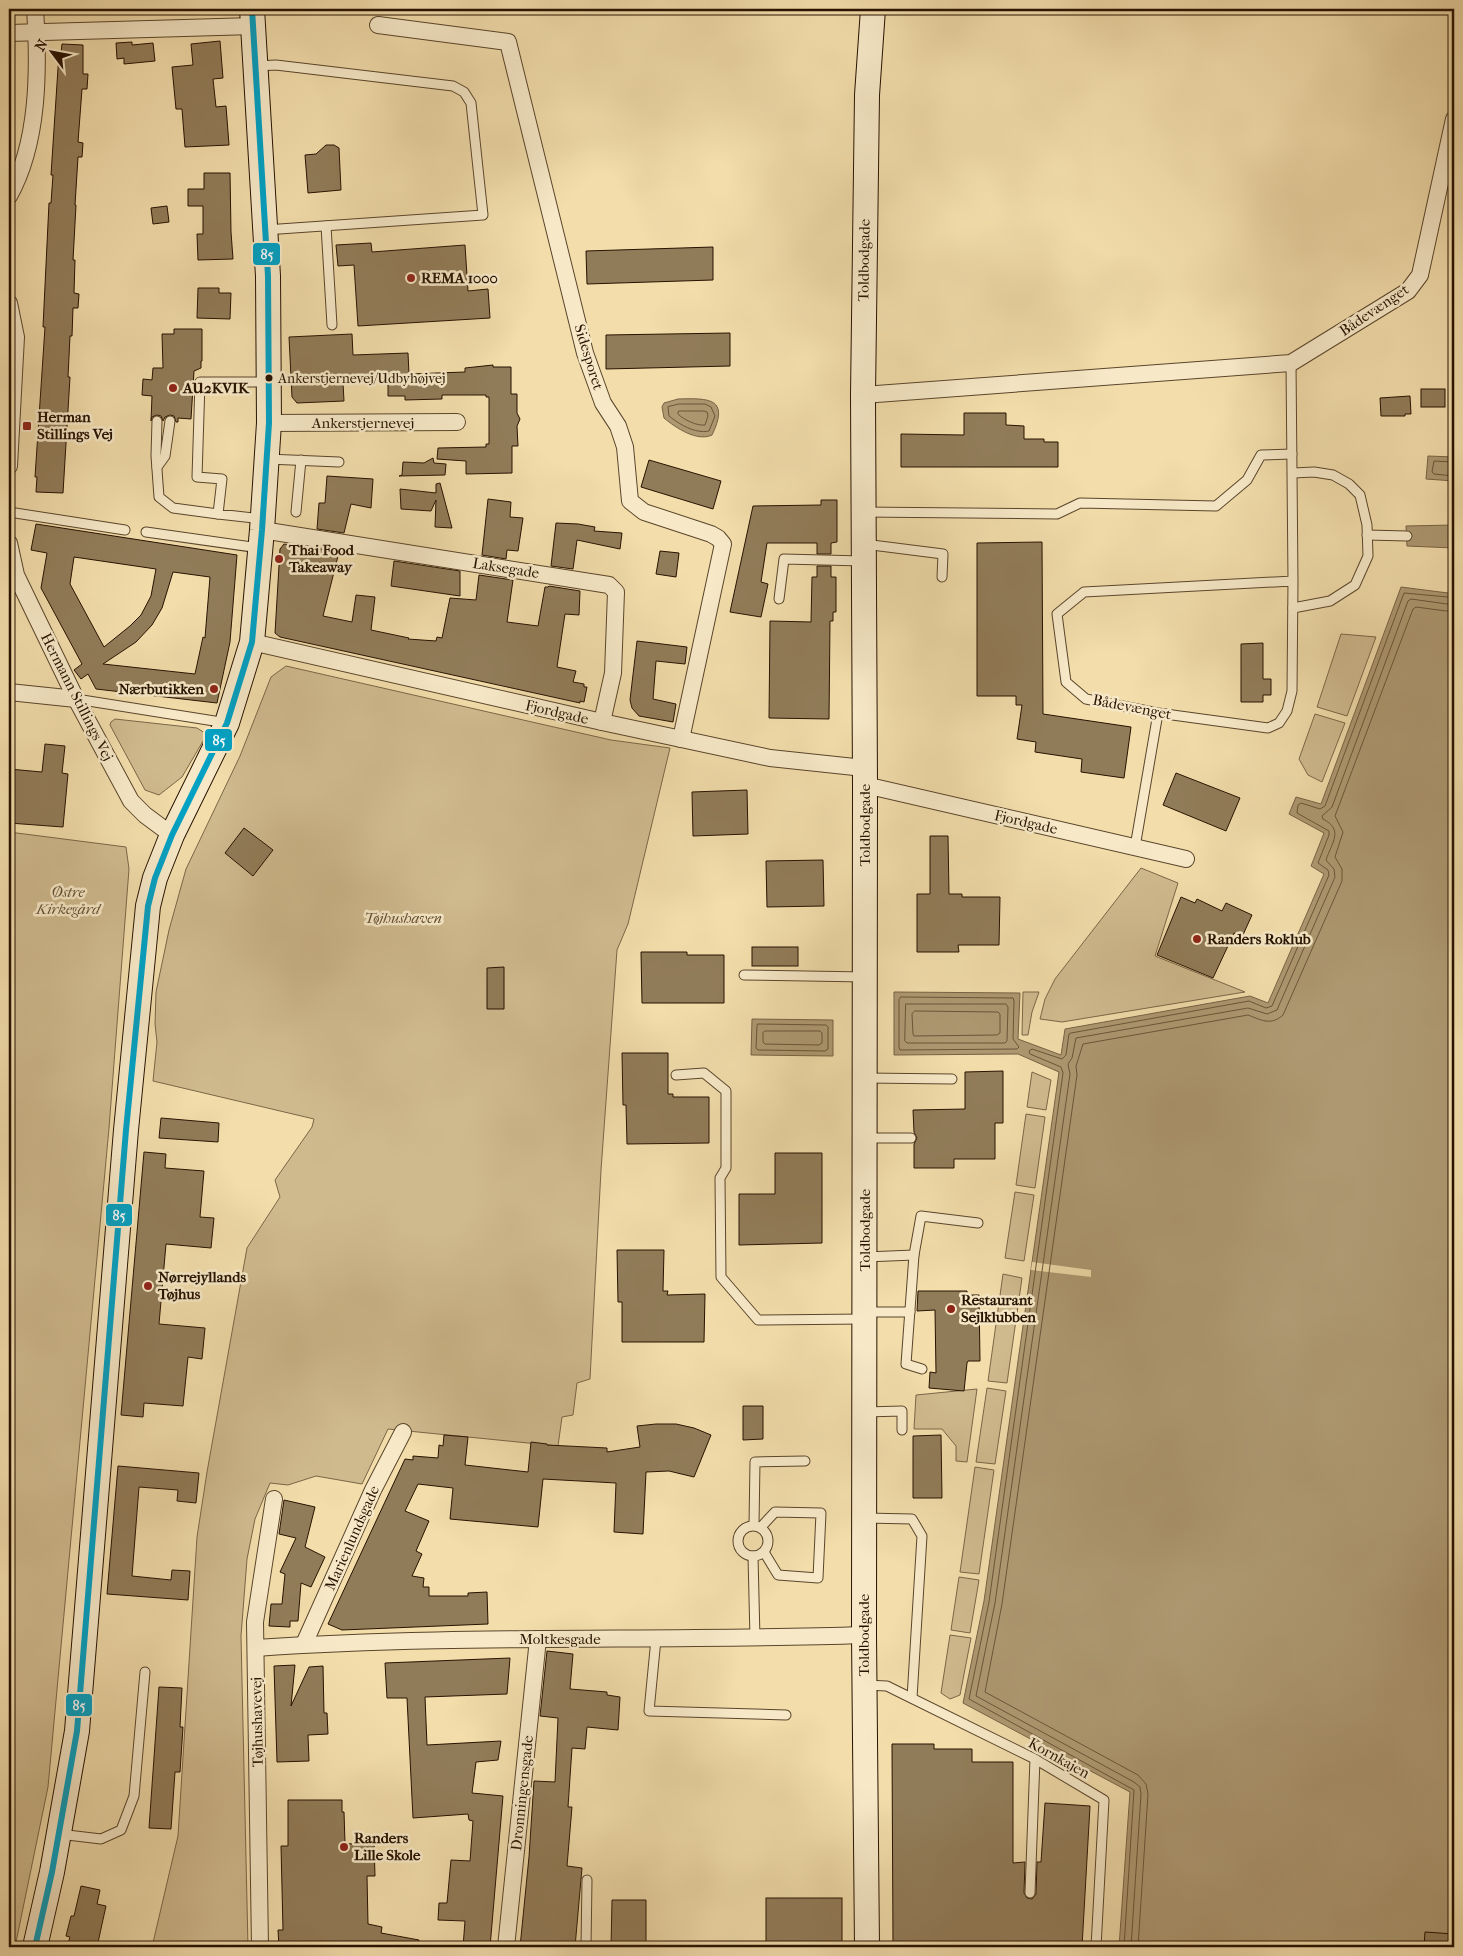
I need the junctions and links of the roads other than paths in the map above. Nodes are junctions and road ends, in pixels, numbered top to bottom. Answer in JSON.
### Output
{"nodes":[{"id":1,"x":35,"y":9,"type":"edge"},
{"id":2,"x":873,"y":9,"type":"edge"},
{"id":3,"x":253,"y":18,"type":"edge"},
{"id":4,"x":378,"y":25,"type":"dead end"},
{"id":5,"x":36,"y":31,"type":"junction"},
{"id":6,"x":9,"y":32,"type":"edge"},
{"id":7,"x":256,"y":66,"type":"junction"},
{"id":8,"x":1454,"y":119,"type":"edge"},
{"id":9,"x":9,"y":196,"type":"edge"},
{"id":10,"x":326,"y":226,"type":"junction"},
{"id":11,"x":265,"y":230,"type":"junction"},
{"id":12,"x":9,"y":303,"type":"edge"},
{"id":13,"x":332,"y":325,"type":"dead end"},
{"id":14,"x":1292,"y":363,"type":"junction"},
{"id":15,"x":268,"y":382,"type":"junction"},
{"id":16,"x":863,"y":395,"type":"junction"},
{"id":17,"x":157,"y":421,"type":"dead end"},
{"id":18,"x":170,"y":422,"type":"dead end"},
{"id":19,"x":457,"y":422,"type":"dead end"},
{"id":20,"x":268,"y":423,"type":"junction"},
{"id":21,"x":1292,"y":454,"type":"junction"},
{"id":22,"x":266,"y":459,"type":"junction"},
{"id":23,"x":301,"y":460,"type":"junction"},
{"id":24,"x":339,"y":462,"type":"dead end"},
{"id":25,"x":9,"y":466,"type":"edge"},
{"id":26,"x":157,"y":467,"type":"junction"},
{"id":27,"x":1292,"y":473,"type":"junction"},
{"id":28,"x":9,"y":512,"type":"edge"},
{"id":29,"x":296,"y":512,"type":"dead end"},
{"id":30,"x":863,"y":512,"type":"junction"},
{"id":31,"x":218,"y":514,"type":"junction"},
{"id":32,"x":125,"y":530,"type":"dead end"},
{"id":33,"x":146,"y":532,"type":"dead end"},
{"id":34,"x":262,"y":532,"type":"junction"},
{"id":35,"x":1368,"y":535,"type":"junction"},
{"id":36,"x":1407,"y":536,"type":"dead end"},
{"id":37,"x":9,"y":543,"type":"edge"},
{"id":38,"x":863,"y":553,"type":"junction"},
{"id":39,"x":942,"y":577,"type":"dead end"},
{"id":40,"x":1294,"y":581,"type":"junction"},
{"id":41,"x":778,"y":599,"type":"dead end"},
{"id":42,"x":1293,"y":608,"type":"junction"},
{"id":43,"x":252,"y":642,"type":"junction"},
{"id":44,"x":9,"y":692,"type":"edge"},
{"id":45,"x":76,"y":699,"type":"junction"},
{"id":46,"x":1158,"y":713,"type":"junction"},
{"id":47,"x":602,"y":722,"type":"junction"},
{"id":48,"x":227,"y":723,"type":"junction"},
{"id":49,"x":681,"y":739,"type":"junction"},
{"id":50,"x":865,"y":777,"type":"junction"},
{"id":51,"x":172,"y":835,"type":"junction"},
{"id":52,"x":1134,"y":847,"type":"junction"},
{"id":53,"x":1186,"y":859,"type":"dead end"},
{"id":54,"x":744,"y":974,"type":"dead end"},
{"id":55,"x":865,"y":977,"type":"junction"},
{"id":56,"x":676,"y":1074,"type":"dead end"},
{"id":57,"x":865,"y":1078,"type":"junction"},
{"id":58,"x":952,"y":1079,"type":"dead end"},
{"id":59,"x":865,"y":1138,"type":"junction"},
{"id":60,"x":911,"y":1138,"type":"dead end"},
{"id":61,"x":978,"y":1223,"type":"dead end"},
{"id":62,"x":914,"y":1255,"type":"junction"},
{"id":63,"x":865,"y":1257,"type":"junction"},
{"id":64,"x":910,"y":1312,"type":"junction"},
{"id":65,"x":865,"y":1316,"type":"junction"},
{"id":66,"x":922,"y":1369,"type":"dead end"},
{"id":67,"x":864,"y":1412,"type":"junction"},
{"id":68,"x":902,"y":1430,"type":"dead end"},
{"id":69,"x":403,"y":1432,"type":"dead end"},
{"id":70,"x":805,"y":1461,"type":"dead end"},
{"id":71,"x":274,"y":1499,"type":"dead end"},
{"id":72,"x":864,"y":1518,"type":"junction"},
{"id":73,"x":758,"y":1526,"type":"junction"},
{"id":74,"x":764,"y":1552,"type":"junction"},
{"id":75,"x":753,"y":1556,"type":"junction"},
{"id":76,"x":864,"y":1635,"type":"junction"},
{"id":77,"x":538,"y":1639,"type":"junction"},
{"id":78,"x":656,"y":1639,"type":"junction"},
{"id":79,"x":755,"y":1639,"type":"junction"},
{"id":80,"x":304,"y":1644,"type":"junction"},
{"id":81,"x":256,"y":1648,"type":"junction"},
{"id":82,"x":145,"y":1672,"type":"dead end"},
{"id":83,"x":865,"y":1685,"type":"junction"},
{"id":84,"x":912,"y":1698,"type":"junction"},
{"id":85,"x":786,"y":1716,"type":"dead end"},
{"id":86,"x":1035,"y":1760,"type":"junction"},
{"id":87,"x":59,"y":1834,"type":"junction"},
{"id":88,"x":587,"y":1880,"type":"dead end"},
{"id":89,"x":1030,"y":1893,"type":"dead end"},
{"id":90,"x":35,"y":1947,"type":"edge"},
{"id":91,"x":260,"y":1947,"type":"edge"},
{"id":92,"x":506,"y":1947,"type":"edge"},
{"id":93,"x":586,"y":1947,"type":"edge"},
{"id":94,"x":867,"y":1947,"type":"edge"},
{"id":95,"x":1096,"y":1947,"type":"edge"}],
"edges":[{"from":1,"to":5,"type":"street"},
{"from":2,"to":16,"type":"street","name":"Toldbodgade"},
{"from":3,"to":5,"type":"street"},
{"from":3,"to":7,"type":"street"},
{"from":4,"to":49,"type":"street","name":"Sidesporet"},
{"from":5,"to":6,"type":"street"},
{"from":5,"to":9,"type":"street"},
{"from":7,"to":10,"type":"lane"},
{"from":7,"to":11,"type":"street"},
{"from":8,"to":14,"type":"street","name":"Bådevænget"},
{"from":10,"to":11,"type":"lane"},
{"from":10,"to":13,"type":"lane"},
{"from":11,"to":15,"type":"street"},
{"from":12,"to":25,"type":"street"},
{"from":14,"to":16,"type":"street","name":"Bådevænget"},
{"from":14,"to":21,"type":"lane","name":"Bådevænget"},
{"from":15,"to":20,"type":"street"},
{"from":15,"to":31,"type":"lane"},
{"from":16,"to":30,"type":"street","name":"Toldbodgade"},
{"from":17,"to":26,"type":"lane"},
{"from":18,"to":26,"type":"lane"},
{"from":19,"to":20,"type":"street","name":"Ankerstjernevej"},
{"from":20,"to":22,"type":"street"},
{"from":21,"to":27,"type":"lane","name":"Bådevænget"},
{"from":21,"to":30,"type":"lane"},
{"from":22,"to":23,"type":"lane"},
{"from":22,"to":34,"type":"street"},
{"from":23,"to":24,"type":"lane"},
{"from":23,"to":29,"type":"lane"},
{"from":26,"to":31,"type":"lane"},
{"from":27,"to":35,"type":"lane"},
{"from":27,"to":40,"type":"lane","name":"Bådevænget"},
{"from":28,"to":32,"type":"lane"},
{"from":30,"to":38,"type":"street","name":"Toldbodgade"},
{"from":31,"to":34,"type":"lane"},
{"from":33,"to":34,"type":"lane"},
{"from":34,"to":43,"type":"street"},
{"from":34,"to":47,"type":"street","name":"Laksegade"},
{"from":35,"to":36,"type":"lane"},
{"from":35,"to":42,"type":"lane"},
{"from":37,"to":45,"type":"street","name":"Hermann Stillings Vej"},
{"from":38,"to":39,"type":"lane"},
{"from":38,"to":41,"type":"lane"},
{"from":38,"to":50,"type":"street","name":"Toldbodgade"},
{"from":40,"to":42,"type":"lane","name":"Bådevænget"},
{"from":40,"to":46,"type":"lane","name":"Bådevænget"},
{"from":42,"to":46,"type":"lane","name":"Bådevænget"},
{"from":43,"to":47,"type":"street","name":"Fjordgade"},
{"from":43,"to":48,"type":"street"},
{"from":44,"to":45,"type":"street"},
{"from":45,"to":48,"type":"lane"},
{"from":45,"to":51,"type":"street","name":"Hermann Stillings Vej"},
{"from":46,"to":52,"type":"lane"},
{"from":47,"to":49,"type":"street","name":"Fjordgade"},
{"from":48,"to":51,"type":"street"},
{"from":49,"to":50,"type":"street","name":"Fjordgade"},
{"from":50,"to":52,"type":"street","name":"Fjordgade"},
{"from":50,"to":55,"type":"street","name":"Toldbodgade"},
{"from":51,"to":87,"type":"street"},
{"from":52,"to":53,"type":"street","name":"Fjordgade"},
{"from":54,"to":55,"type":"lane"},
{"from":55,"to":57,"type":"street","name":"Toldbodgade"},
{"from":56,"to":65,"type":"lane"},
{"from":57,"to":58,"type":"lane"},
{"from":57,"to":59,"type":"street","name":"Toldbodgade"},
{"from":59,"to":60,"type":"lane"},
{"from":59,"to":63,"type":"street","name":"Toldbodgade"},
{"from":61,"to":62,"type":"lane"},
{"from":62,"to":63,"type":"lane"},
{"from":62,"to":64,"type":"lane"},
{"from":63,"to":65,"type":"street","name":"Toldbodgade"},
{"from":64,"to":65,"type":"lane"},
{"from":64,"to":66,"type":"lane"},
{"from":65,"to":67,"type":"street","name":"Toldbodgade"},
{"from":67,"to":68,"type":"lane"},
{"from":67,"to":72,"type":"street","name":"Toldbodgade"},
{"from":69,"to":80,"type":"street","name":"Marienlundsgade"},
{"from":70,"to":73,"type":"lane"},
{"from":71,"to":81,"type":"street","name":"Tøjhushavevej"},
{"from":72,"to":76,"type":"street","name":"Toldbodgade"},
{"from":72,"to":84,"type":"lane"},
{"from":73,"to":74,"type":"lane"},
{"from":73,"to":74,"type":"lane"},
{"from":73,"to":75,"type":"lane"},
{"from":74,"to":75,"type":"lane"},
{"from":75,"to":79,"type":"lane"},
{"from":76,"to":79,"type":"street","name":"Moltkesgade"},
{"from":76,"to":83,"type":"street","name":"Toldbodgade"},
{"from":77,"to":78,"type":"street","name":"Moltkesgade"},
{"from":77,"to":80,"type":"street","name":"Moltkesgade"},
{"from":77,"to":92,"type":"street","name":"Dronningensgade"},
{"from":78,"to":79,"type":"street","name":"Moltkesgade"},
{"from":78,"to":85,"type":"lane"},
{"from":80,"to":81,"type":"street","name":"Moltkesgade"},
{"from":81,"to":91,"type":"street","name":"Tøjhushavevej"},
{"from":82,"to":87,"type":"lane"},
{"from":83,"to":84,"type":"lane","name":"Kornkajen"},
{"from":83,"to":94,"type":"street","name":"Toldbodgade"},
{"from":84,"to":86,"type":"lane","name":"Kornkajen"},
{"from":86,"to":89,"type":"lane"},
{"from":86,"to":95,"type":"lane","name":"Kornkajen"},
{"from":87,"to":90,"type":"street"},
{"from":88,"to":93,"type":"lane"}]}
